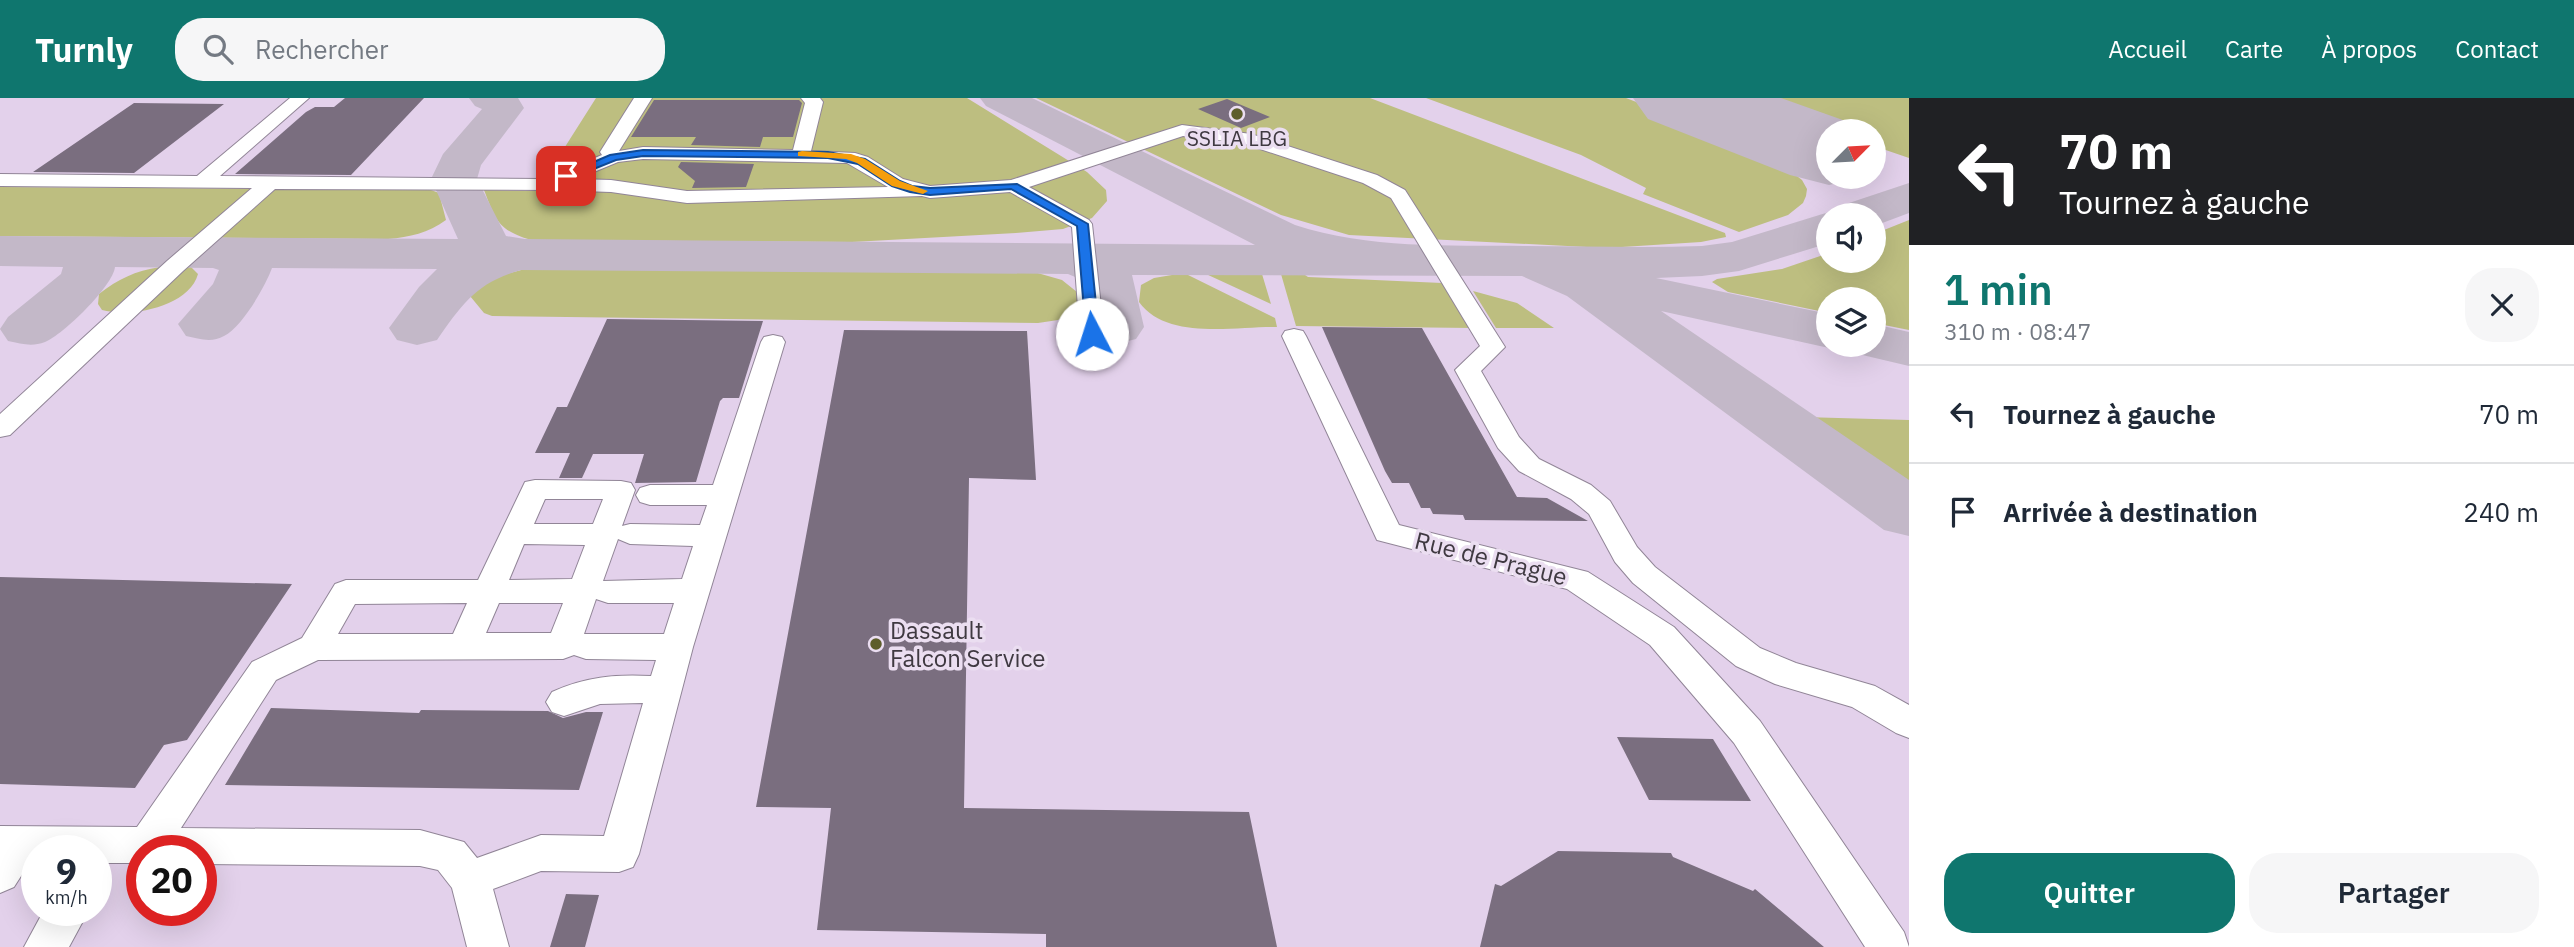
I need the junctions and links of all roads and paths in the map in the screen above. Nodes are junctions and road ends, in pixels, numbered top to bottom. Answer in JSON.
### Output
{"nodes":[{"id":1,"x":300,"y":98,"type":"edge"},
{"id":2,"x":643,"y":98,"type":"edge"},
{"id":3,"x":810,"y":98,"type":"edge"},
{"id":4,"x":614,"y":157,"type":"junction"},
{"id":5,"x":786,"y":157,"type":"junction"},
{"id":6,"x":0,"y":180,"type":"edge"},
{"id":7,"x":202,"y":182,"type":"junction"},
{"id":8,"x":270,"y":183,"type":"junction"},
{"id":9,"x":547,"y":185,"type":"junction"},
{"id":10,"x":1013,"y":186,"type":"junction"},
{"id":11,"x":767,"y":188,"type":"dead end"},
{"id":12,"x":812,"y":188,"type":"dead end"},
{"id":13,"x":930,"y":192,"type":"junction"},
{"id":14,"x":1092,"y":334,"type":"dead end"},
{"id":15,"x":1294,"y":336,"type":"dead end"},
{"id":16,"x":773,"y":342,"type":"dead end"},
{"id":17,"x":0,"y":429,"type":"edge"},
{"id":18,"x":650,"y":495,"type":"dead end"},
{"id":19,"x":725,"y":495,"type":"junction"},
{"id":20,"x":514,"y":534,"type":"junction"},
{"id":21,"x":617,"y":534,"type":"junction"},
{"id":22,"x":712,"y":536,"type":"junction"},
{"id":23,"x":488,"y":591,"type":"junction"},
{"id":24,"x":596,"y":591,"type":"junction"},
{"id":25,"x":694,"y":591,"type":"junction"},
{"id":26,"x":464,"y":645,"type":"junction"},
{"id":27,"x":586,"y":646,"type":"dead end"},
{"id":28,"x":314,"y":647,"type":"junction"},
{"id":29,"x":676,"y":647,"type":"junction"},
{"id":30,"x":664,"y":691,"type":"junction"},
{"id":31,"x":564,"y":702,"type":"dead end"},
{"id":32,"x":1902,"y":709,"type":"edge"},
{"id":33,"x":154,"y":835,"type":"edge"},
{"id":34,"x":217,"y":847,"type":"edge"},
{"id":35,"x":470,"y":879,"type":"junction"},
{"id":36,"x":58,"y":926,"type":"edge"},
{"id":37,"x":46,"y":947,"type":"edge"},
{"id":38,"x":488,"y":947,"type":"edge"},
{"id":39,"x":1889,"y":947,"type":"edge"}],
"edges":[{"from":1,"to":7,"type":"street"},
{"from":2,"to":4,"type":"street"},
{"from":3,"to":5,"type":"street"},
{"from":4,"to":5,"type":"street"},
{"from":4,"to":9,"type":"street"},
{"from":5,"to":11,"type":"street"},
{"from":5,"to":12,"type":"street"},
{"from":5,"to":13,"type":"street"},
{"from":6,"to":7,"type":"street"},
{"from":7,"to":8,"type":"street"},
{"from":8,"to":9,"type":"street"},
{"from":8,"to":17,"type":"street"},
{"from":9,"to":13,"type":"street"},
{"from":10,"to":13,"type":"street"},
{"from":10,"to":14,"type":"street"},
{"from":10,"to":32,"type":"street"},
{"from":15,"to":39,"type":"street","name":"Rue de Prague"},
{"from":16,"to":19,"type":"street"},
{"from":18,"to":19,"type":"street"},
{"from":19,"to":22,"type":"street"},
{"from":20,"to":21,"type":"street"},
{"from":20,"to":21,"type":"street"},
{"from":20,"to":23,"type":"street"},
{"from":21,"to":22,"type":"street"},
{"from":21,"to":24,"type":"street"},
{"from":22,"to":25,"type":"street"},
{"from":23,"to":24,"type":"street"},
{"from":23,"to":26,"type":"street"},
{"from":23,"to":28,"type":"street"},
{"from":24,"to":25,"type":"street"},
{"from":24,"to":26,"type":"street"},
{"from":25,"to":29,"type":"street"},
{"from":26,"to":28,"type":"street"},
{"from":27,"to":29,"type":"street"},
{"from":28,"to":33,"type":"street"},
{"from":29,"to":30,"type":"street"},
{"from":30,"to":31,"type":"street"},
{"from":30,"to":35,"type":"street"},
{"from":34,"to":35,"type":"street"},
{"from":35,"to":38,"type":"street"},
{"from":36,"to":37,"type":"street"}]}
